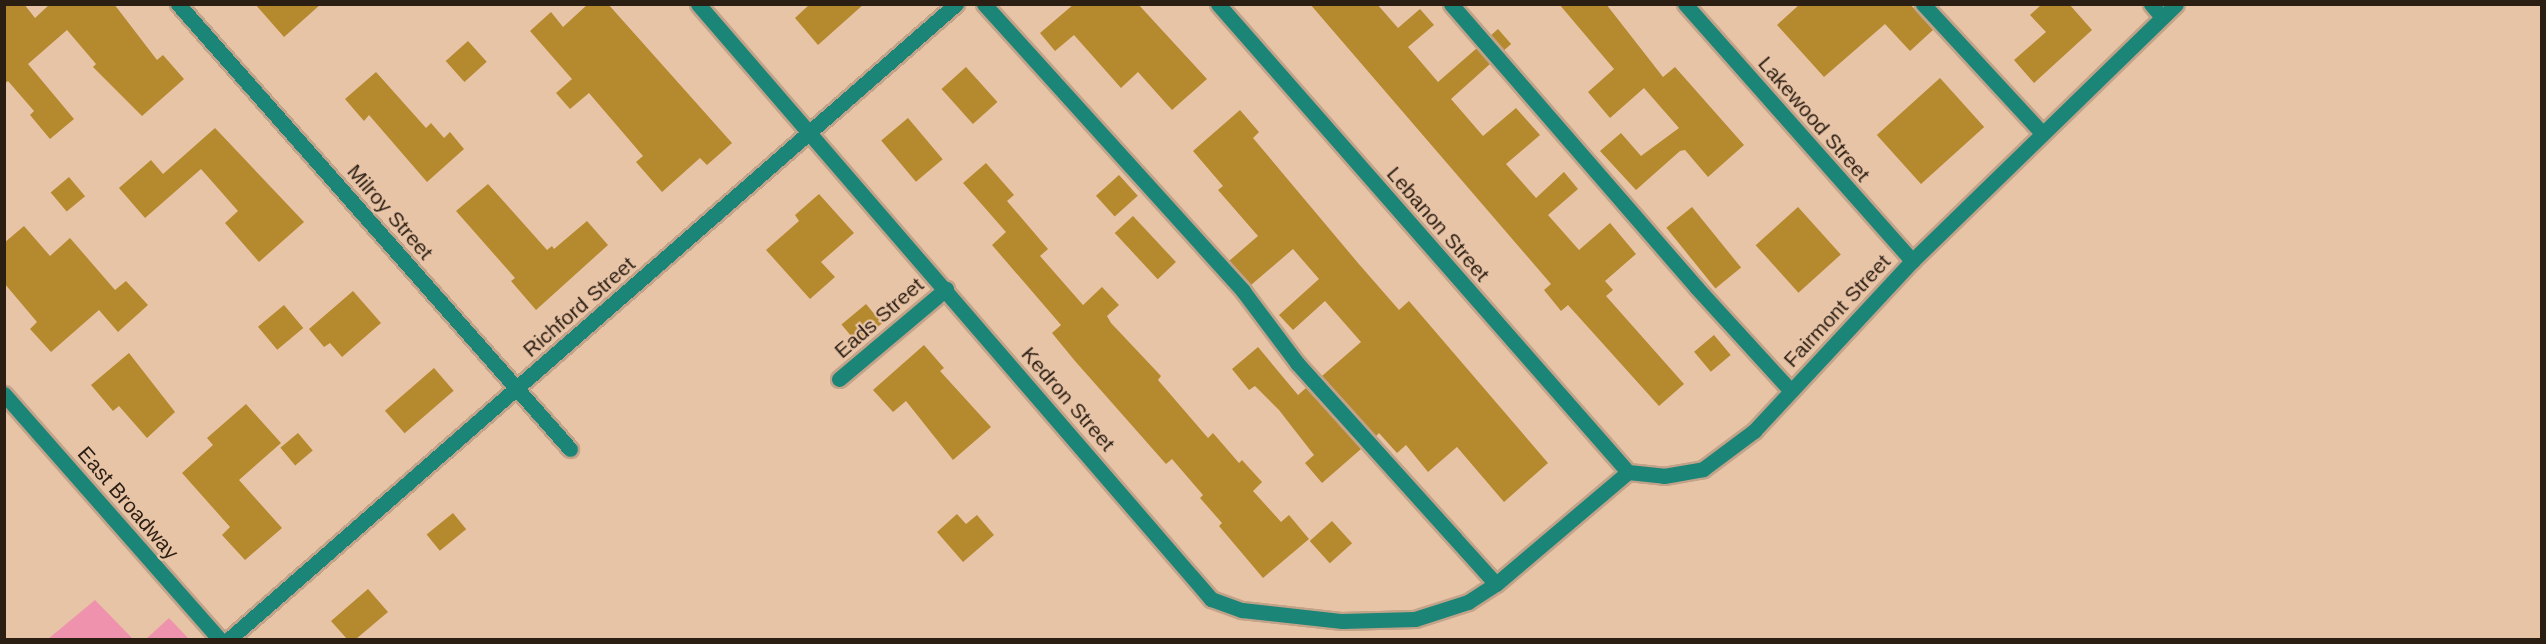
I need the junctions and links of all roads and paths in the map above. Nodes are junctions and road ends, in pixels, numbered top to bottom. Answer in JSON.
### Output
{"nodes":[{"id":1,"x":178,"y":4,"type":"edge"},
{"id":2,"x":698,"y":4,"type":"edge"},
{"id":3,"x":956,"y":4,"type":"edge"},
{"id":4,"x":984,"y":4,"type":"edge"},
{"id":5,"x":1218,"y":4,"type":"edge"},
{"id":6,"x":1451,"y":4,"type":"edge"},
{"id":7,"x":1685,"y":4,"type":"edge"},
{"id":8,"x":1923,"y":4,"type":"edge"},
{"id":9,"x":2176,"y":4,"type":"edge"},
{"id":10,"x":2156,"y":10,"type":"edge"},
{"id":11,"x":811,"y":132,"type":"junction"},
{"id":12,"x":2042,"y":133,"type":"junction"},
{"id":13,"x":1912,"y":261,"type":"junction"},
{"id":14,"x":945,"y":289,"type":"junction"},
{"id":15,"x":839,"y":380,"type":"dead end"},
{"id":16,"x":517,"y":388,"type":"junction"},
{"id":17,"x":1791,"y":391,"type":"junction"},
{"id":18,"x":4,"y":394,"type":"edge"},
{"id":19,"x":570,"y":448,"type":"dead end"},
{"id":20,"x":1628,"y":472,"type":"junction"},
{"id":21,"x":1496,"y":584,"type":"junction"},
{"id":22,"x":220,"y":639,"type":"edge"},
{"id":23,"x":228,"y":639,"type":"edge"}],
"edges":[{"from":1,"to":16,"type":"street","name":"Milroy Street"},
{"from":2,"to":11,"type":"street","name":"Kedron Street"},
{"from":3,"to":11,"type":"street","name":"Richford Street"},
{"from":4,"to":21,"type":"street"},
{"from":5,"to":20,"type":"street","name":"Lebanon Street"},
{"from":6,"to":17,"type":"street"},
{"from":7,"to":13,"type":"street","name":"Lakewood Street"},
{"from":8,"to":12,"type":"street"},
{"from":9,"to":10,"type":"street","name":"Fairmont Street"},
{"from":10,"to":12,"type":"street","name":"Fairmont Street"},
{"from":11,"to":14,"type":"street","name":"Kedron Street"},
{"from":11,"to":16,"type":"street","name":"Richford Street"},
{"from":12,"to":13,"type":"street","name":"Fairmont Street"},
{"from":13,"to":17,"type":"street","name":"Fairmont Street"},
{"from":14,"to":15,"type":"street","name":"Eads Street"},
{"from":14,"to":21,"type":"street","name":"Kedron Street"},
{"from":16,"to":19,"type":"street","name":"Milroy Street"},
{"from":16,"to":23,"type":"street","name":"Richford Street"},
{"from":17,"to":20,"type":"street","name":"Fairmont Street"},
{"from":18,"to":22,"type":"street","name":"East Broadway"},
{"from":20,"to":21,"type":"street"}]}
